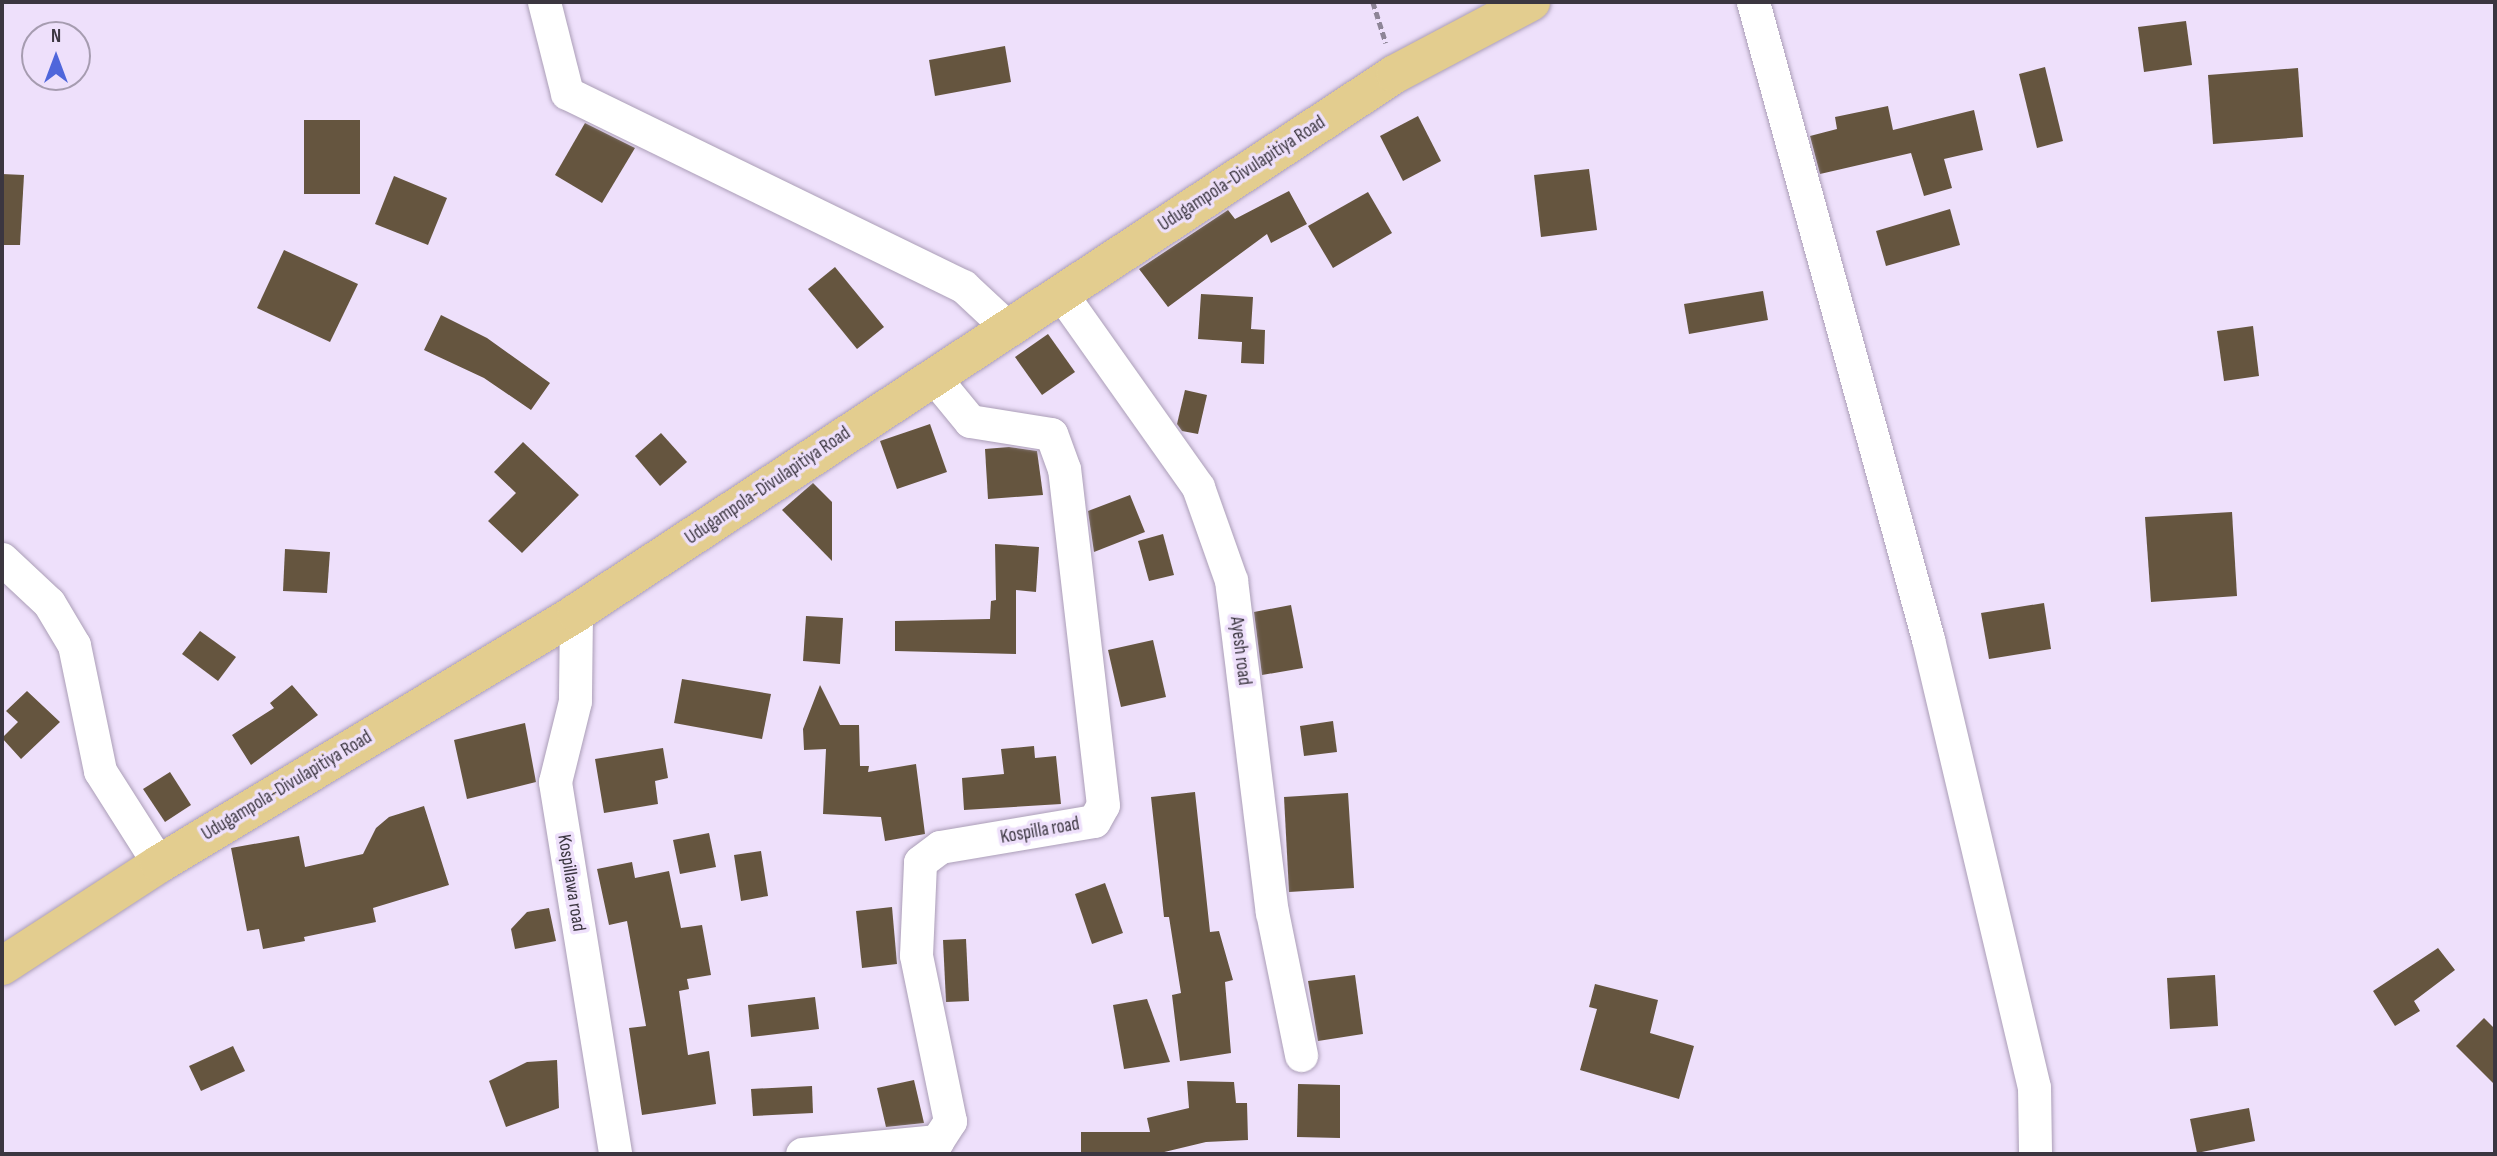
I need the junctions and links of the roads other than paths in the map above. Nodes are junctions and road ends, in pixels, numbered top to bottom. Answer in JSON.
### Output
{"nodes":[{"id":1,"x":544,"y":2,"type":"edge"},
{"id":2,"x":1531,"y":2,"type":"edge"},
{"id":3,"x":1753,"y":2,"type":"edge"},
{"id":4,"x":1060,"y":292,"type":"junction"},
{"id":5,"x":1007,"y":327,"type":"junction"},
{"id":6,"x":933,"y":376,"type":"junction"},
{"id":7,"x":2,"y":559,"type":"edge"},
{"id":8,"x":576,"y":613,"type":"junction"},
{"id":9,"x":159,"y":864,"type":"junction"},
{"id":10,"x":2,"y":966,"type":"edge"},
{"id":11,"x":1301,"y":1055,"type":"dead end"},
{"id":12,"x":615,"y":1154,"type":"edge"},
{"id":13,"x":802,"y":1154,"type":"edge"},
{"id":14,"x":2035,"y":1154,"type":"edge"}],
"edges":[{"from":1,"to":5,"type":"street"},
{"from":2,"to":4,"type":"main road","name":"Udugampola-Divulapitiya Road"},
{"from":3,"to":14,"type":"street"},
{"from":4,"to":5,"type":"main road","name":"Udugampola-Divulapitiya Road"},
{"from":4,"to":11,"type":"street","name":"Ayesh road"},
{"from":5,"to":6,"type":"main road","name":"Udugampola-Divulapitiya Road"},
{"from":6,"to":8,"type":"main road","name":"Udugampola-Divulapitiya Road"},
{"from":6,"to":13,"type":"street","name":"Kospilla road"},
{"from":7,"to":9,"type":"street"},
{"from":8,"to":9,"type":"main road","name":"Udugampola-Divulapitiya Road"},
{"from":8,"to":12,"type":"street","name":"Kospillawa road"},
{"from":9,"to":10,"type":"main road","name":"Udugampola-Divulapitiya Road"}]}
